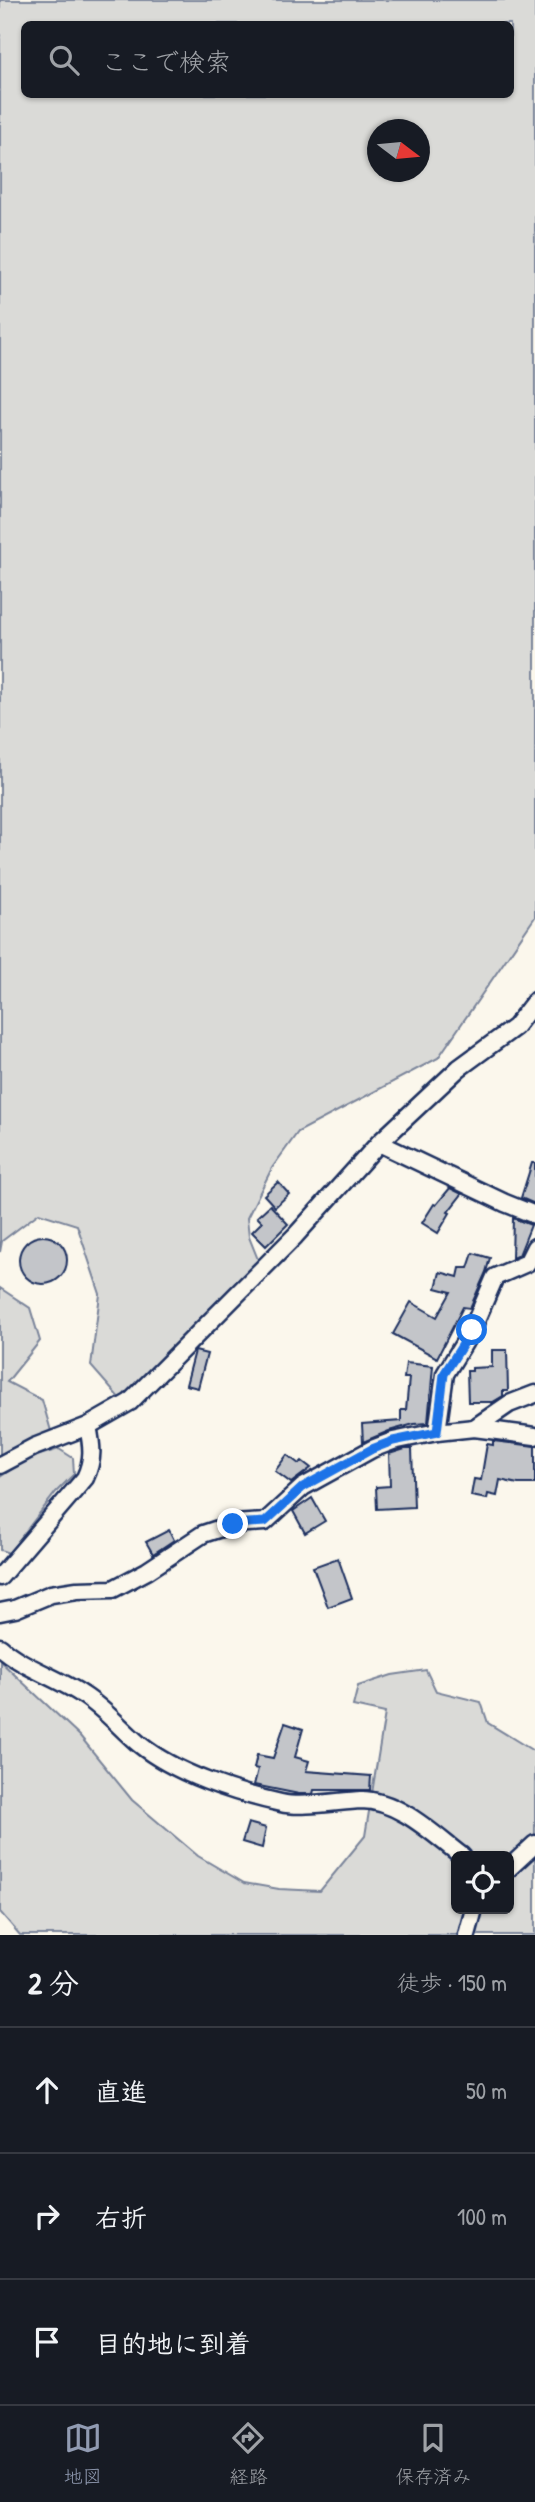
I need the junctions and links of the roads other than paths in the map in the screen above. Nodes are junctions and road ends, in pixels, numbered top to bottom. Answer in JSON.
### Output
{"nodes":[{"id":1,"x":535,"y":1001,"type":"edge"},
{"id":2,"x":379,"y":1143,"type":"junction"},
{"id":3,"x":535,"y":1215,"type":"edge"},
{"id":4,"x":535,"y":1247,"type":"edge"},
{"id":5,"x":535,"y":1394,"type":"edge"},
{"id":6,"x":88,"y":1426,"type":"junction"},
{"id":7,"x":474,"y":1428,"type":"junction"},
{"id":8,"x":437,"y":1432,"type":"junction"},
{"id":9,"x":535,"y":1436,"type":"edge"},
{"id":10,"x":0,"y":1465,"type":"edge"},
{"id":11,"x":0,"y":1577,"type":"edge"},
{"id":12,"x":0,"y":1612,"type":"edge"},
{"id":13,"x":0,"y":1647,"type":"edge"},
{"id":14,"x":535,"y":1844,"type":"edge"},
{"id":15,"x":455,"y":1851,"type":"edge"},
{"id":16,"x":514,"y":1863,"type":"edge"},
{"id":17,"x":473,"y":1914,"type":"edge"},
{"id":18,"x":467,"y":1935,"type":"edge"}],
"edges":[{"from":1,"to":2,"type":"street"},
{"from":2,"to":3,"type":"street"},
{"from":2,"to":6,"type":"street"},
{"from":4,"to":8,"type":"street"},
{"from":5,"to":7,"type":"street"},
{"from":6,"to":10,"type":"street"},
{"from":6,"to":11,"type":"street"},
{"from":7,"to":8,"type":"street"},
{"from":7,"to":9,"type":"street"},
{"from":8,"to":12,"type":"street"},
{"from":13,"to":15,"type":"street"},
{"from":14,"to":16,"type":"street"},
{"from":17,"to":18,"type":"street"}]}
